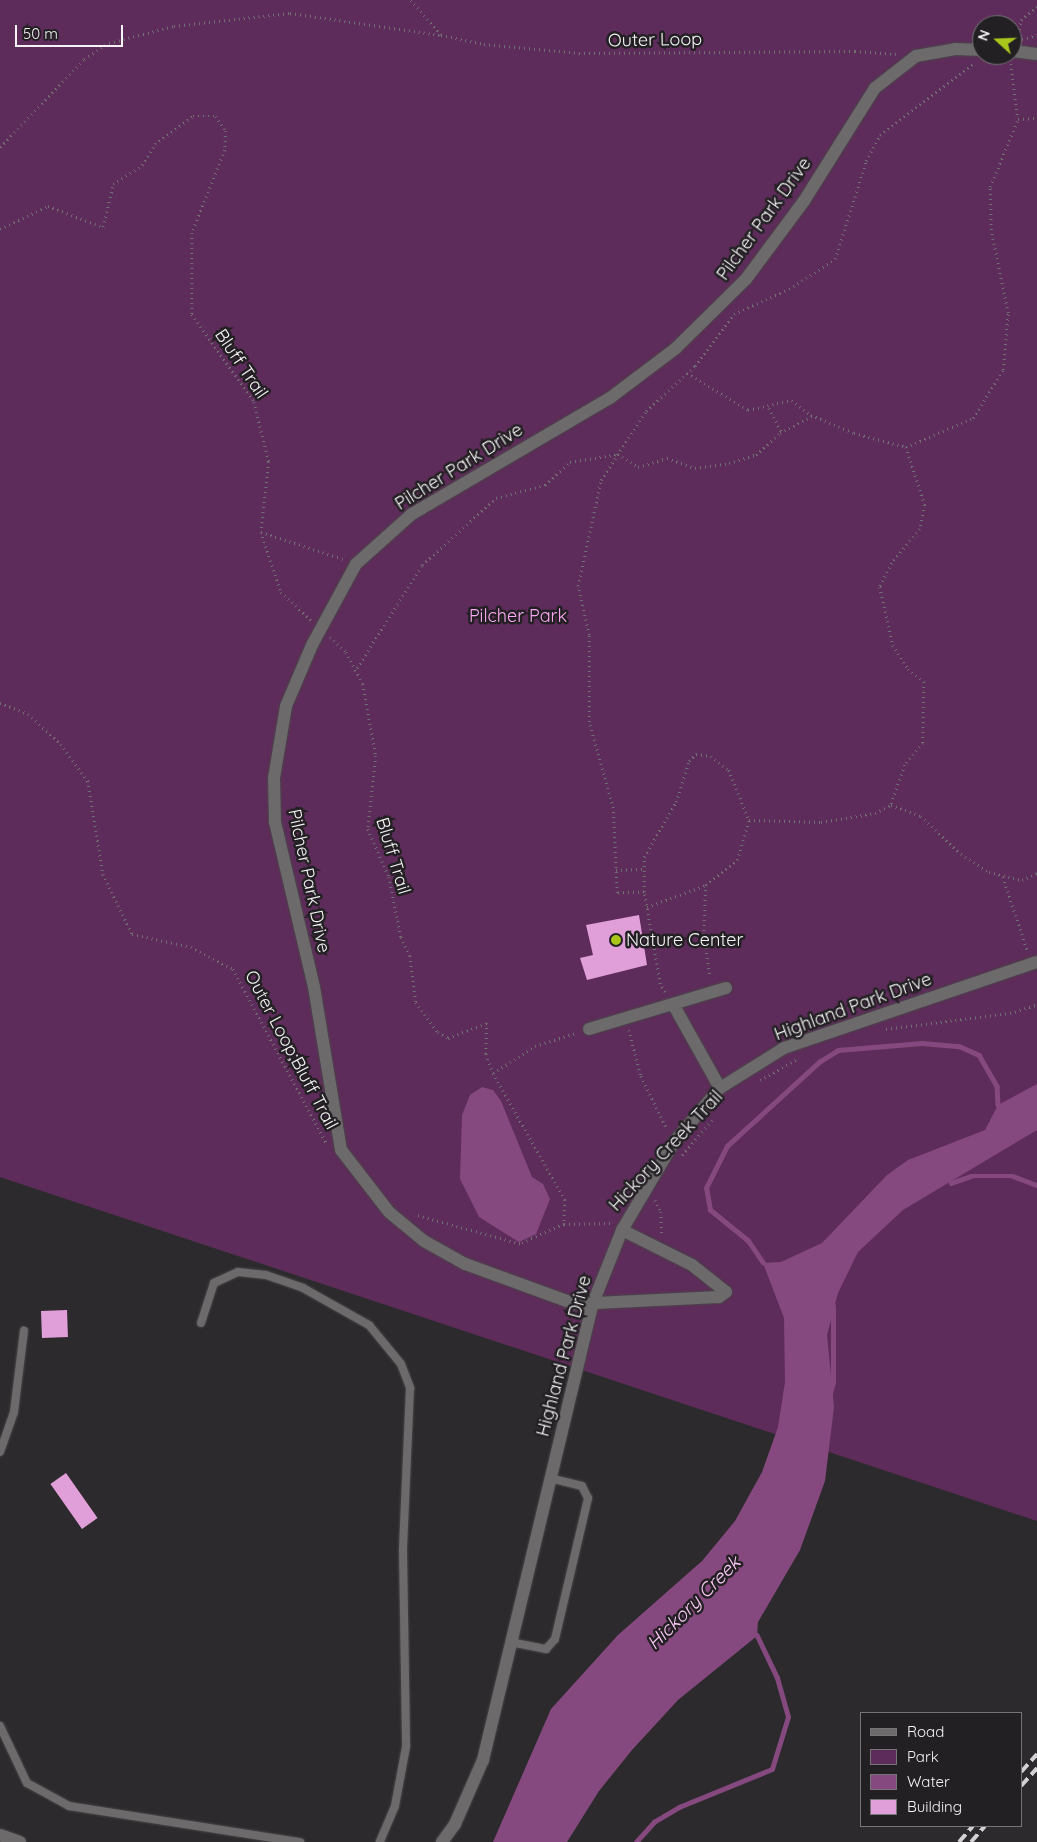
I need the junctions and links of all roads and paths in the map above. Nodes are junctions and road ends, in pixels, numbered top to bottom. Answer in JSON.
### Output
{"nodes":[{"id":1,"x":411,"y":0,"type":"edge"},
{"id":2,"x":1037,"y":6,"type":"edge"},
{"id":3,"x":1022,"y":19,"type":"edge"},
{"id":4,"x":441,"y":35,"type":"junction"},
{"id":5,"x":1022,"y":49,"type":"edge"},
{"id":6,"x":972,"y":52,"type":"edge"},
{"id":7,"x":1037,"y":54,"type":"edge"},
{"id":8,"x":916,"y":56,"type":"junction"},
{"id":9,"x":972,"y":62,"type":"edge"},
{"id":10,"x":1012,"y":65,"type":"edge"},
{"id":11,"x":1037,"y":118,"type":"edge"},
{"id":12,"x":1018,"y":119,"type":"junction"},
{"id":13,"x":0,"y":147,"type":"edge"},
{"id":14,"x":0,"y":229,"type":"edge"},
{"id":15,"x":687,"y":373,"type":"junction"},
{"id":16,"x":769,"y":408,"type":"junction"},
{"id":17,"x":812,"y":416,"type":"junction"},
{"id":18,"x":782,"y":432,"type":"junction"},
{"id":19,"x":906,"y":447,"type":"junction"},
{"id":20,"x":618,"y":454,"type":"junction"},
{"id":21,"x":261,"y":532,"type":"junction"},
{"id":22,"x":356,"y":564,"type":"junction"},
{"id":23,"x":321,"y":629,"type":"junction"},
{"id":24,"x":357,"y":668,"type":"junction"},
{"id":25,"x":0,"y":703,"type":"edge"},
{"id":26,"x":891,"y":805,"type":"junction"},
{"id":27,"x":749,"y":820,"type":"junction"},
{"id":28,"x":642,"y":869,"type":"junction"},
{"id":29,"x":616,"y":870,"type":"junction"},
{"id":30,"x":1037,"y":873,"type":"edge"},
{"id":31,"x":1003,"y":878,"type":"junction"},
{"id":32,"x":706,"y":885,"type":"junction"},
{"id":33,"x":644,"y":892,"type":"junction"},
{"id":34,"x":647,"y":907,"type":"junction"},
{"id":35,"x":1034,"y":963,"type":"edge"},
{"id":36,"x":710,"y":976,"type":"dead end"},
{"id":37,"x":726,"y":988,"type":"dead end"},
{"id":38,"x":673,"y":1004,"type":"junction"},
{"id":39,"x":1037,"y":1005,"type":"edge"},
{"id":40,"x":626,"y":1018,"type":"junction"},
{"id":41,"x":589,"y":1029,"type":"joint"},
{"id":42,"x":878,"y":1030,"type":"dead end"},
{"id":43,"x":800,"y":1057,"type":"dead end"},
{"id":44,"x":493,"y":1073,"type":"junction"},
{"id":45,"x":752,"y":1086,"type":"dead end"},
{"id":46,"x":720,"y":1088,"type":"junction"},
{"id":47,"x":716,"y":1115,"type":"dead end"},
{"id":48,"x":674,"y":1142,"type":"junction"},
{"id":49,"x":332,"y":1151,"type":"dead end"},
{"id":50,"x":674,"y":1163,"type":"dead end"},
{"id":51,"x":646,"y":1185,"type":"junction"},
{"id":52,"x":389,"y":1212,"type":"junction"},
{"id":53,"x":564,"y":1224,"type":"junction"},
{"id":54,"x":618,"y":1227,"type":"junction"},
{"id":55,"x":660,"y":1249,"type":"junction"},
{"id":56,"x":592,"y":1303,"type":"junction"},
{"id":57,"x":201,"y":1323,"type":"dead end"},
{"id":58,"x":24,"y":1331,"type":"dead end"},
{"id":59,"x":0,"y":1452,"type":"edge"},
{"id":60,"x":550,"y":1478,"type":"junction"},
{"id":61,"x":510,"y":1642,"type":"junction"},
{"id":62,"x":0,"y":1726,"type":"edge"},
{"id":63,"x":0,"y":1835,"type":"edge"},
{"id":64,"x":20,"y":1842,"type":"edge"},
{"id":65,"x":300,"y":1842,"type":"edge"},
{"id":66,"x":380,"y":1842,"type":"edge"},
{"id":67,"x":442,"y":1842,"type":"edge"}],
"edges":[{"from":1,"to":4,"type":"path"},
{"from":2,"to":3,"type":"path"},
{"from":4,"to":8,"type":"path","name":"Outer Loop"},
{"from":4,"to":13,"type":"path","name":"Outer Loop"},
{"from":5,"to":7,"type":"street"},
{"from":6,"to":8,"type":"street","name":"Pilcher Park Drive"},
{"from":8,"to":22,"type":"street","name":"Pilcher Park Drive"},
{"from":9,"to":15,"type":"path"},
{"from":10,"to":12,"type":"path"},
{"from":11,"to":12,"type":"path"},
{"from":12,"to":19,"type":"path"},
{"from":14,"to":21,"type":"path","name":"Bluff Trail"},
{"from":15,"to":16,"type":"path"},
{"from":15,"to":20,"type":"path"},
{"from":16,"to":17,"type":"path"},
{"from":16,"to":18,"type":"path"},
{"from":17,"to":18,"type":"path"},
{"from":17,"to":19,"type":"path"},
{"from":18,"to":20,"type":"path"},
{"from":19,"to":26,"type":"path"},
{"from":20,"to":24,"type":"path"},
{"from":20,"to":29,"type":"path"},
{"from":21,"to":22,"type":"path"},
{"from":21,"to":23,"type":"path","name":"Bluff Trail"},
{"from":22,"to":23,"type":"street","name":"Pilcher Park Drive"},
{"from":23,"to":24,"type":"path","name":"Bluff Trail"},
{"from":23,"to":52,"type":"street","name":"Pilcher Park Drive"},
{"from":24,"to":44,"type":"path","name":"Bluff Trail"},
{"from":25,"to":49,"type":"path","name":"Outer Loop;Bluff Trail"},
{"from":26,"to":27,"type":"path"},
{"from":26,"to":31,"type":"path"},
{"from":27,"to":28,"type":"path"},
{"from":27,"to":32,"type":"path"},
{"from":28,"to":29,"type":"path"},
{"from":28,"to":33,"type":"path"},
{"from":29,"to":33,"type":"path"},
{"from":30,"to":31,"type":"path"},
{"from":31,"to":35,"type":"path"},
{"from":32,"to":34,"type":"path"},
{"from":32,"to":36,"type":"path"},
{"from":33,"to":34,"type":"path"},
{"from":34,"to":38,"type":"path"},
{"from":35,"to":46,"type":"street","name":"Highland Park Drive"},
{"from":37,"to":38,"type":"street"},
{"from":38,"to":40,"type":"street"},
{"from":38,"to":46,"type":"street"},
{"from":39,"to":42,"type":"path"},
{"from":40,"to":41,"type":"street"},
{"from":40,"to":48,"type":"path"},
{"from":41,"to":44,"type":"path"},
{"from":43,"to":45,"type":"path"},
{"from":44,"to":53,"type":"path"},
{"from":46,"to":48,"type":"street","name":"Highland Park Drive"},
{"from":47,"to":50,"type":"path","name":"Hickory Creek Trail"},
{"from":48,"to":51,"type":"street","name":"Highland Park Drive"},
{"from":51,"to":54,"type":"street","name":"Highland Park Drive"},
{"from":51,"to":55,"type":"path"},
{"from":52,"to":53,"type":"path"},
{"from":52,"to":56,"type":"street","name":"Pilcher Park Drive"},
{"from":53,"to":54,"type":"path","name":"Hickory Creek Trail"},
{"from":54,"to":55,"type":"street"},
{"from":54,"to":56,"type":"street","name":"Highland Park Drive"},
{"from":55,"to":56,"type":"street","name":"Pilcher Park Drive"},
{"from":56,"to":60,"type":"street","name":"Highland Park Drive"},
{"from":57,"to":66,"type":"lane"},
{"from":58,"to":59,"type":"lane"},
{"from":60,"to":61,"type":"street","name":"Highland Park Drive"},
{"from":60,"to":61,"type":"lane"},
{"from":61,"to":67,"type":"street","name":"Highland Park Drive"},
{"from":62,"to":65,"type":"lane"},
{"from":63,"to":64,"type":"street"}]}
